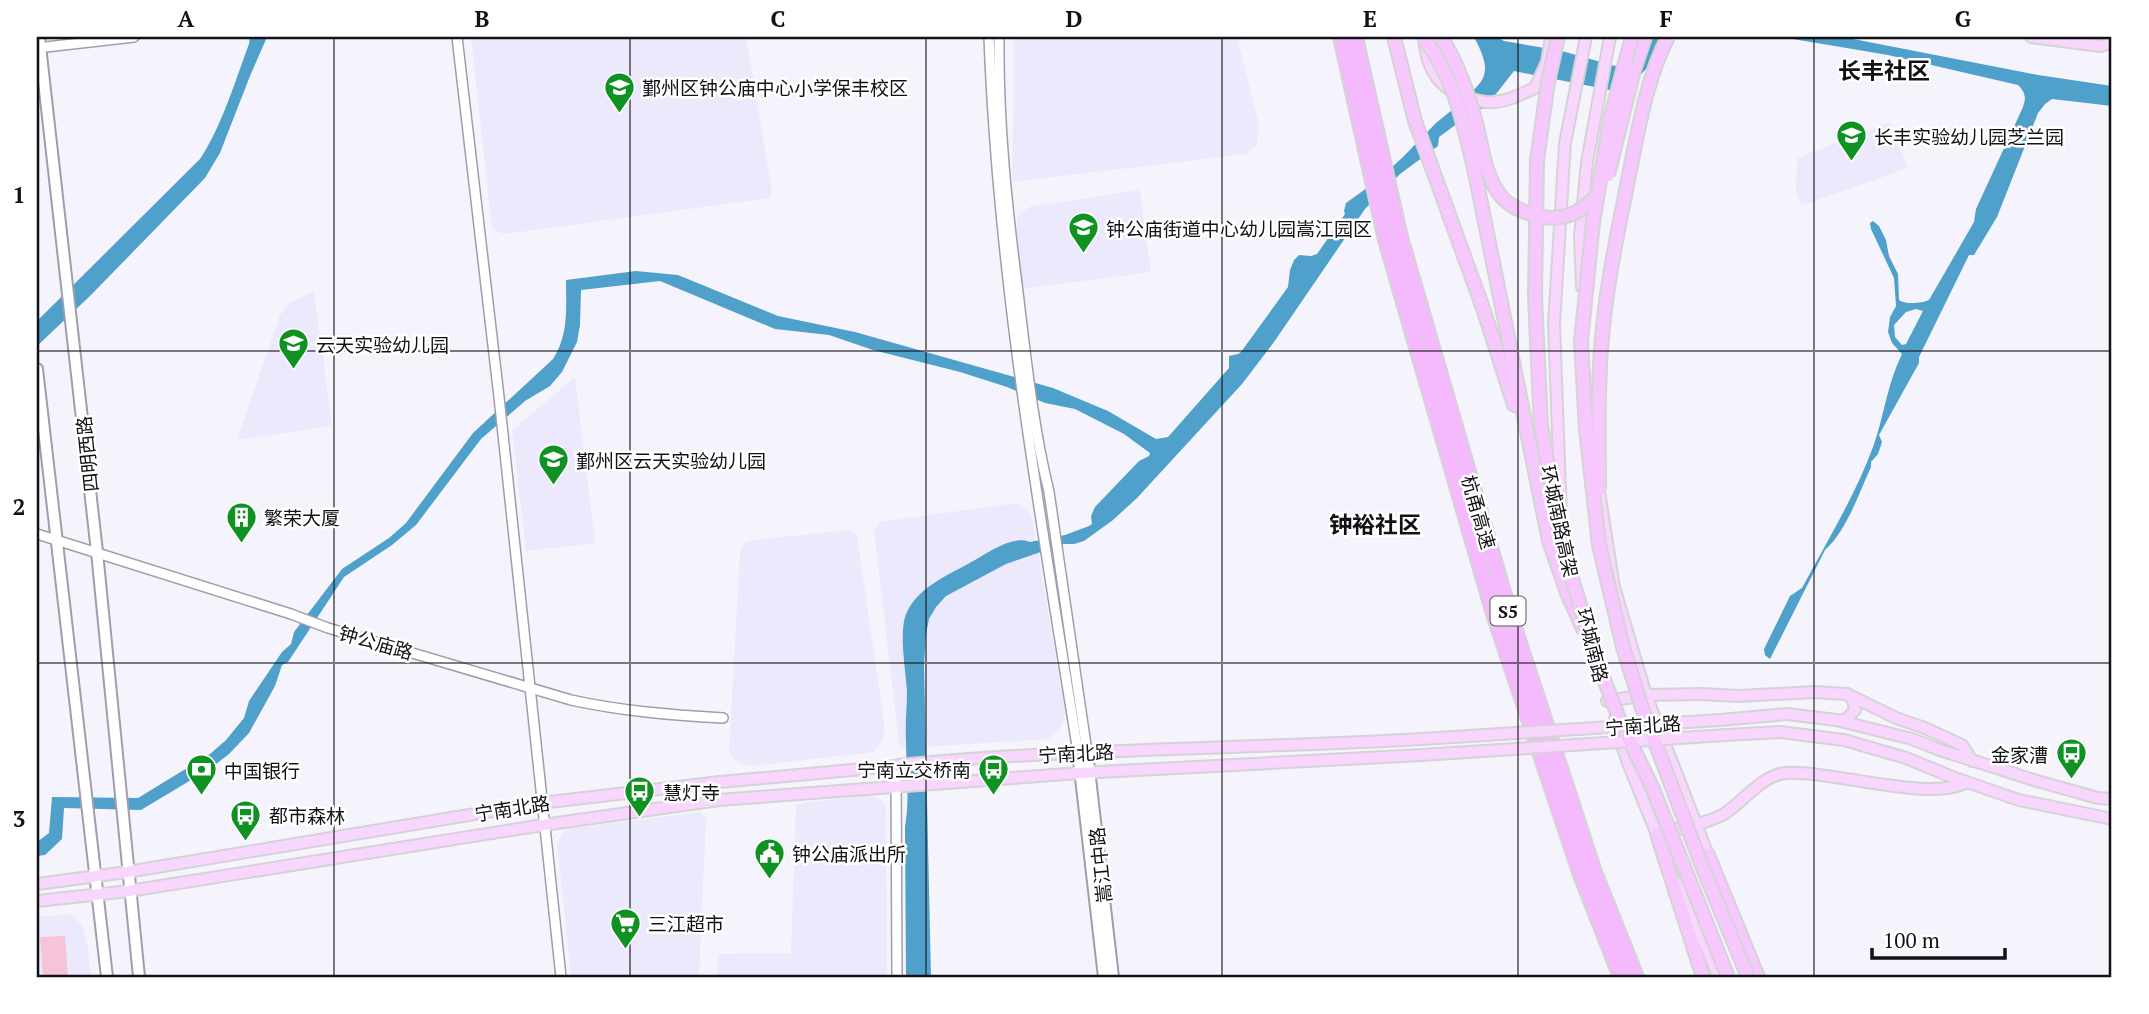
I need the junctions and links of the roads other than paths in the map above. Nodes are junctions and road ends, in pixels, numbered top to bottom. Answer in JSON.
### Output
{"nodes":[{"id":1,"x":134,"y":37,"type":"edge"},
{"id":2,"x":457,"y":37,"type":"edge"},
{"id":3,"x":989,"y":37,"type":"edge"},
{"id":4,"x":1000,"y":37,"type":"edge"},
{"id":5,"x":1341,"y":37,"type":"edge"},
{"id":6,"x":1355,"y":37,"type":"edge"},
{"id":7,"x":1394,"y":37,"type":"edge"},
{"id":8,"x":1423,"y":37,"type":"edge"},
{"id":9,"x":1441,"y":37,"type":"edge"},
{"id":10,"x":1551,"y":37,"type":"edge"},
{"id":11,"x":1558,"y":37,"type":"edge"},
{"id":12,"x":1586,"y":37,"type":"edge"},
{"id":13,"x":1609,"y":37,"type":"edge"},
{"id":14,"x":1632,"y":37,"type":"edge"},
{"id":15,"x":1644,"y":37,"type":"edge"},
{"id":16,"x":1668,"y":37,"type":"edge"},
{"id":17,"x":2031,"y":37,"type":"edge"},
{"id":18,"x":2099,"y":37,"type":"edge"},
{"id":19,"x":2112,"y":41,"type":"edge"},
{"id":20,"x":39,"y":44,"type":"edge"},
{"id":21,"x":1368,"y":128,"type":"junction"},
{"id":22,"x":1393,"y":239,"type":"junction"},
{"id":23,"x":37,"y":369,"type":"edge"},
{"id":24,"x":1536,"y":482,"type":"junction"},
{"id":25,"x":37,"y":534,"type":"edge"},
{"id":26,"x":57,"y":540,"type":"junction"},
{"id":27,"x":1599,"y":545,"type":"junction"},
{"id":28,"x":97,"y":552,"type":"junction"},
{"id":29,"x":1597,"y":661,"type":"junction"},
{"id":30,"x":530,"y":687,"type":"junction"},
{"id":31,"x":1847,"y":694,"type":"junction"},
{"id":32,"x":1646,"y":695,"type":"junction"},
{"id":33,"x":1607,"y":701,"type":"junction"},
{"id":34,"x":723,"y":718,"type":"dead end"},
{"id":35,"x":1836,"y":720,"type":"junction"},
{"id":36,"x":1082,"y":752,"type":"junction"},
{"id":37,"x":1972,"y":761,"type":"junction"},
{"id":38,"x":898,"y":766,"type":"junction"},
{"id":39,"x":1931,"y":768,"type":"junction"},
{"id":40,"x":1085,"y":773,"type":"junction"},
{"id":41,"x":1966,"y":782,"type":"junction"},
{"id":42,"x":897,"y":785,"type":"junction"},
{"id":43,"x":1926,"y":788,"type":"junction"},
{"id":44,"x":2112,"y":799,"type":"edge"},
{"id":45,"x":541,"y":803,"type":"junction"},
{"id":46,"x":2112,"y":819,"type":"edge"},
{"id":47,"x":1696,"y":824,"type":"junction"},
{"id":48,"x":543,"y":825,"type":"junction"},
{"id":49,"x":1657,"y":834,"type":"junction"},
{"id":50,"x":1708,"y":855,"type":"joint"},
{"id":51,"x":127,"y":872,"type":"junction"},
{"id":52,"x":95,"y":877,"type":"junction"},
{"id":53,"x":37,"y":884,"type":"edge"},
{"id":54,"x":129,"y":891,"type":"junction"},
{"id":55,"x":97,"y":895,"type":"junction"},
{"id":56,"x":37,"y":901,"type":"edge"},
{"id":57,"x":1702,"y":974,"type":"edge"},
{"id":58,"x":107,"y":977,"type":"edge"},
{"id":59,"x":139,"y":977,"type":"edge"},
{"id":60,"x":561,"y":977,"type":"edge"},
{"id":61,"x":897,"y":977,"type":"edge"},
{"id":62,"x":1104,"y":977,"type":"edge"},
{"id":63,"x":1112,"y":977,"type":"edge"},
{"id":64,"x":1621,"y":977,"type":"edge"},
{"id":65,"x":1636,"y":977,"type":"edge"},
{"id":66,"x":1719,"y":977,"type":"edge"},
{"id":67,"x":1728,"y":977,"type":"edge"},
{"id":68,"x":1748,"y":977,"type":"edge"},
{"id":69,"x":1760,"y":977,"type":"edge"}],
"edges":[{"from":1,"to":20,"type":"street"},
{"from":2,"to":30,"type":"street"},
{"from":3,"to":36,"type":"street"},
{"from":4,"to":36,"type":"street"},
{"from":5,"to":21,"type":"highway","name":"杭甬高速","number":"S5"},
{"from":6,"to":21,"type":"highway","name":"杭甬高速","number":"S5"},
{"from":7,"to":24,"type":"highway"},
{"from":8,"to":10,"type":"main road","bridge":true},
{"from":8,"to":24,"type":"highway","bridge":true},
{"from":9,"to":15,"type":"highway","bridge":true},
{"from":11,"to":29,"type":"highway","name":"环城南路高架","bridge":true},
{"from":12,"to":33,"type":"main road","name":"环城南路"},
{"from":13,"to":32,"type":"main road","name":"环城南路"},
{"from":14,"to":27,"type":"highway","name":"环城南路高架","bridge":true},
{"from":16,"to":27,"type":"highway","bridge":true},
{"from":17,"to":19,"type":"main road"},
{"from":18,"to":19,"type":"main road"},
{"from":20,"to":28,"type":"main road","name":"四明西路"},
{"from":21,"to":22,"type":"highway","name":"杭甬高速","number":"S5"},
{"from":22,"to":64,"type":"highway","name":"杭甬高速","number":"S5"},
{"from":22,"to":65,"type":"highway","name":"杭甬高速","number":"S5"},
{"from":23,"to":26,"type":"main road","name":"四明西路"},
{"from":24,"to":29,"type":"highway","bridge":true},
{"from":25,"to":26,"type":"street","name":"钟公庙路"},
{"from":26,"to":28,"type":"street","name":"钟公庙路"},
{"from":26,"to":52,"type":"main road","name":"四明西路"},
{"from":27,"to":68,"type":"highway","name":"环城南路高架","bridge":true},
{"from":28,"to":30,"type":"street","name":"钟公庙路"},
{"from":28,"to":51,"type":"main road","name":"四明西路"},
{"from":29,"to":67,"type":"highway","name":"环城南路高架","bridge":true},
{"from":30,"to":34,"type":"street","name":"钟公庙路"},
{"from":30,"to":45,"type":"street"},
{"from":31,"to":32,"type":"main road"},
{"from":31,"to":35,"type":"main road"},
{"from":31,"to":37,"type":"main road"},
{"from":32,"to":33,"type":"main road"},
{"from":32,"to":47,"type":"main road","name":"环城南路"},
{"from":33,"to":49,"type":"main road","name":"环城南路"},
{"from":35,"to":36,"type":"main road","name":"宁南北路","bridge":true},
{"from":35,"to":37,"type":"main road","name":"宁南北路"},
{"from":36,"to":38,"type":"main road","name":"宁南北路"},
{"from":36,"to":40,"type":"main road","name":"嵩江中路"},
{"from":37,"to":44,"type":"main road","name":"宁南北路"},
{"from":38,"to":42,"type":"street"},
{"from":38,"to":45,"type":"main road","name":"宁南北路"},
{"from":39,"to":40,"type":"main road","name":"宁南北路","bridge":true},
{"from":39,"to":41,"type":"main road","name":"宁南北路"},
{"from":39,"to":43,"type":"main road"},
{"from":40,"to":42,"type":"main road","name":"宁南北路"},
{"from":40,"to":62,"type":"main road","name":"嵩江中路"},
{"from":40,"to":63,"type":"main road","name":"嵩江中路"},
{"from":41,"to":43,"type":"main road"},
{"from":41,"to":46,"type":"main road","name":"宁南北路"},
{"from":42,"to":48,"type":"main road","name":"宁南北路"},
{"from":42,"to":61,"type":"street"},
{"from":43,"to":47,"type":"main road"},
{"from":45,"to":48,"type":"street"},
{"from":45,"to":51,"type":"main road","name":"宁南北路"},
{"from":47,"to":49,"type":"main road"},
{"from":47,"to":50,"type":"main road","name":"环城南路"},
{"from":48,"to":54,"type":"main road","name":"宁南北路"},
{"from":48,"to":60,"type":"street"},
{"from":49,"to":57,"type":"highway"},
{"from":49,"to":66,"type":"main road","name":"环城南路"},
{"from":50,"to":69,"type":"highway"},
{"from":51,"to":52,"type":"main road","name":"宁南北路"},
{"from":51,"to":54,"type":"main road","name":"四明西路"},
{"from":52,"to":53,"type":"main road","name":"宁南北路"},
{"from":52,"to":55,"type":"main road","name":"四明西路"},
{"from":54,"to":55,"type":"main road","name":"宁南北路"},
{"from":54,"to":59,"type":"main road","name":"四明西路"},
{"from":55,"to":56,"type":"main road"},
{"from":55,"to":58,"type":"main road","name":"四明西路"}]}
